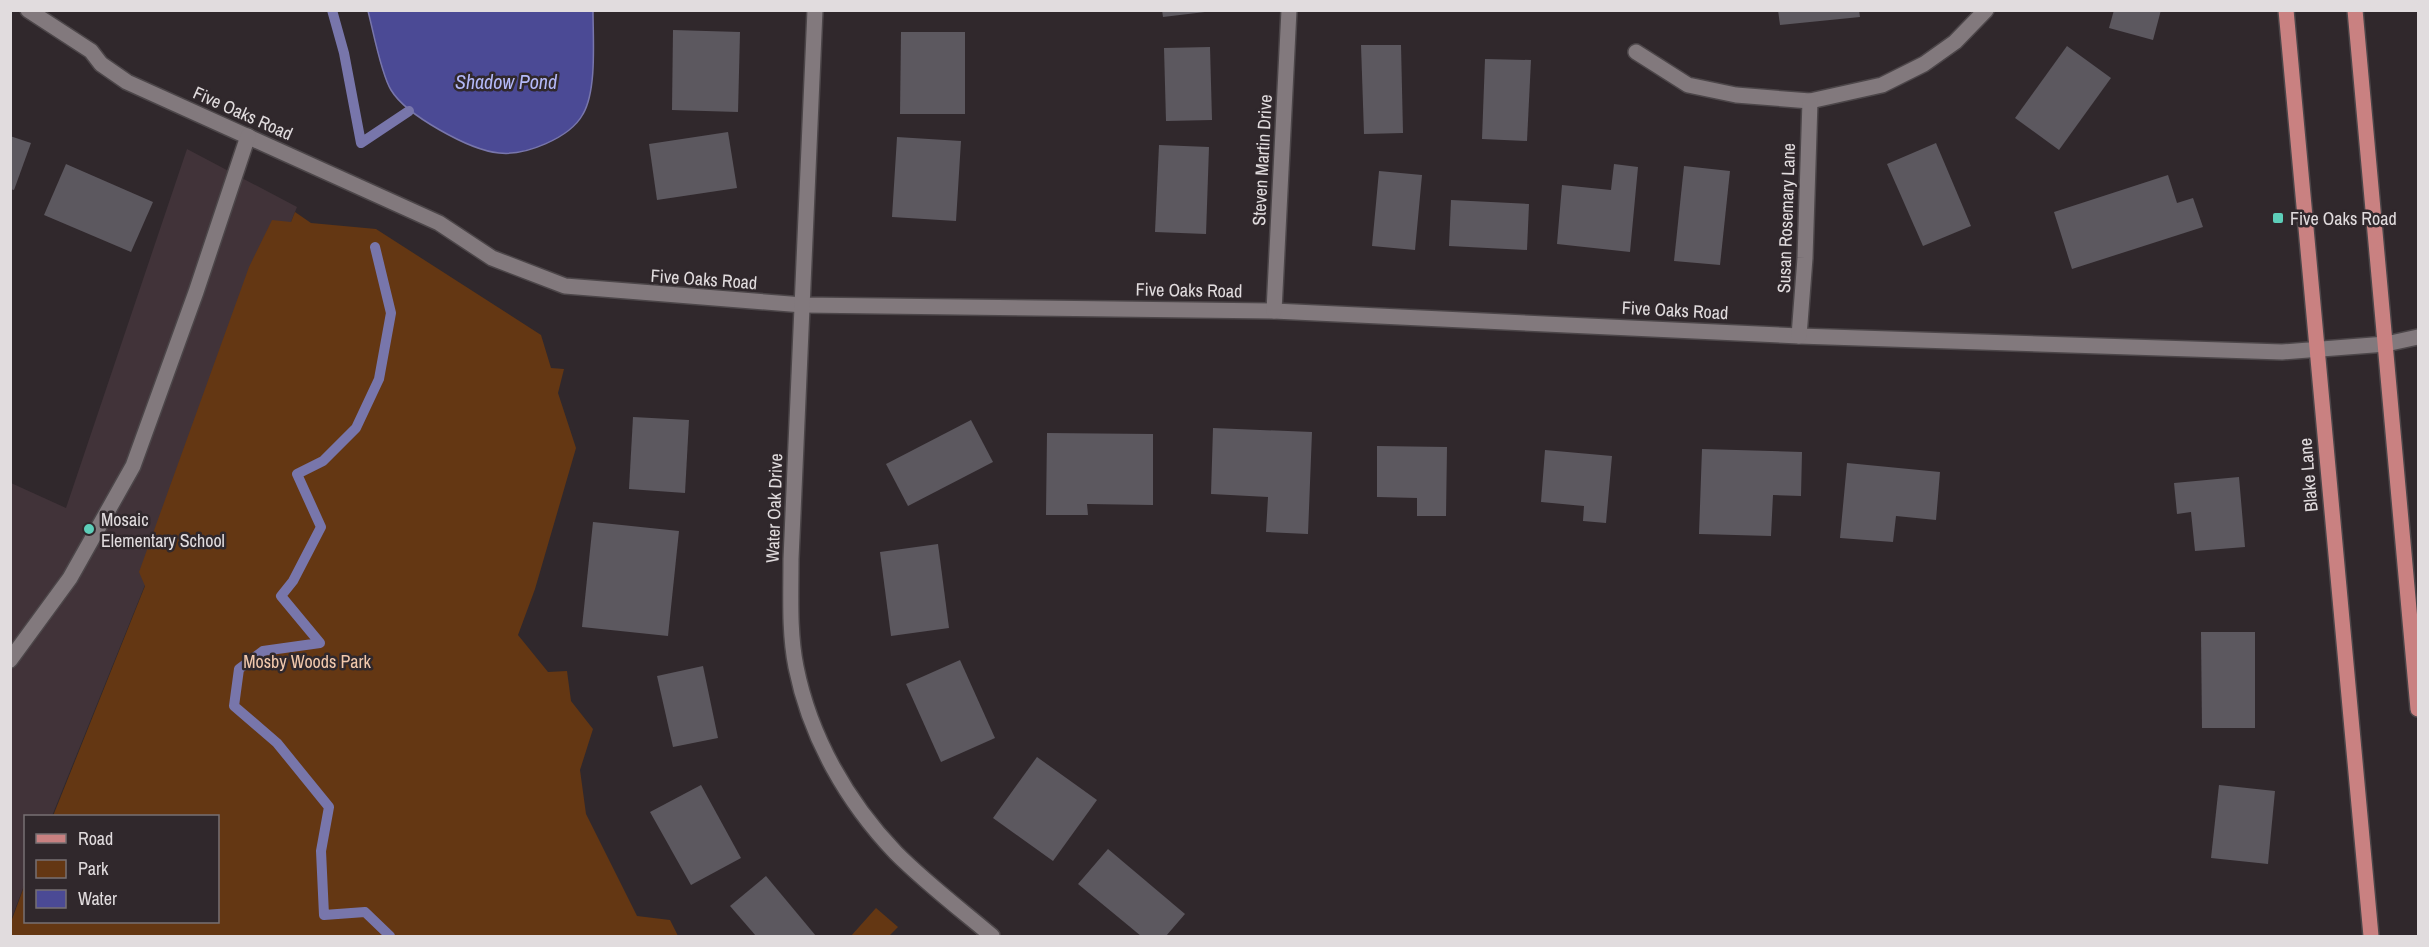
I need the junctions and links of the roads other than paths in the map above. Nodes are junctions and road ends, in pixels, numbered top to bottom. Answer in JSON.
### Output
{"nodes":[{"id":1,"x":28,"y":10,"type":"edge"},
{"id":2,"x":815,"y":10,"type":"edge"},
{"id":3,"x":1289,"y":10,"type":"edge"},
{"id":4,"x":1986,"y":10,"type":"edge"},
{"id":5,"x":2286,"y":10,"type":"edge"},
{"id":6,"x":2355,"y":10,"type":"edge"},
{"id":7,"x":1636,"y":52,"type":"dead end"},
{"id":8,"x":1810,"y":101,"type":"junction"},
{"id":9,"x":248,"y":136,"type":"junction"},
{"id":10,"x":803,"y":305,"type":"junction"},
{"id":11,"x":1274,"y":311,"type":"junction"},
{"id":12,"x":1799,"y":336,"type":"junction"},
{"id":13,"x":2418,"y":337,"type":"edge"},
{"id":14,"x":2386,"y":344,"type":"junction"},
{"id":15,"x":2316,"y":350,"type":"junction"},
{"id":16,"x":10,"y":660,"type":"edge"},
{"id":17,"x":2418,"y":709,"type":"edge"},
{"id":18,"x":992,"y":936,"type":"edge"},
{"id":19,"x":2371,"y":936,"type":"edge"}],
"edges":[{"from":1,"to":9,"type":"street","name":"Five Oaks Road"},
{"from":2,"to":10,"type":"street","name":"Water Oak Drive"},
{"from":3,"to":11,"type":"street","name":"Steven Martin Drive"},
{"from":4,"to":8,"type":"street"},
{"from":5,"to":15,"type":"main road","name":"Blake Lane"},
{"from":6,"to":14,"type":"main road"},
{"from":7,"to":8,"type":"street"},
{"from":8,"to":12,"type":"street","name":"Susan Rosemary Lane"},
{"from":9,"to":10,"type":"street","name":"Five Oaks Road"},
{"from":9,"to":16,"type":"street"},
{"from":10,"to":11,"type":"street","name":"Five Oaks Road"},
{"from":10,"to":18,"type":"street","name":"Water Oak Drive"},
{"from":11,"to":12,"type":"street","name":"Five Oaks Road"},
{"from":12,"to":15,"type":"street","name":"Five Oaks Road"},
{"from":13,"to":14,"type":"street","name":"Five Oaks Road"},
{"from":14,"to":15,"type":"street","name":"Five Oaks Road"},
{"from":14,"to":17,"type":"main road"},
{"from":15,"to":19,"type":"main road","name":"Blake Lane"}]}
